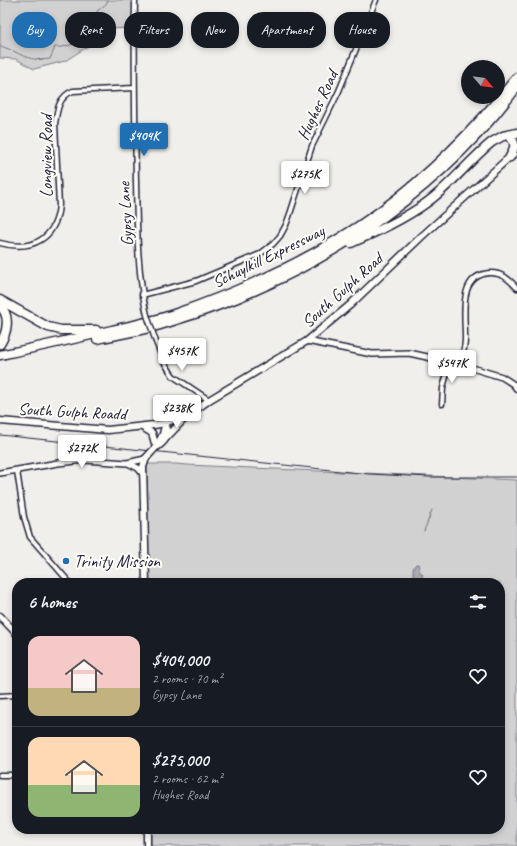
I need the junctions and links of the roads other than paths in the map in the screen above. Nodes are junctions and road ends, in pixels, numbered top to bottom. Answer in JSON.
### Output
{"nodes":[{"id":1,"x":135,"y":0,"type":"edge"},
{"id":2,"x":376,"y":0,"type":"edge"},
{"id":3,"x":517,"y":77,"type":"edge"},
{"id":4,"x":517,"y":87,"type":"edge"},
{"id":5,"x":134,"y":88,"type":"junction"},
{"id":6,"x":517,"y":133,"type":"edge"},
{"id":7,"x":508,"y":135,"type":"junction"},
{"id":8,"x":517,"y":151,"type":"edge"},
{"id":9,"x":510,"y":157,"type":"junction"},
{"id":10,"x":0,"y":243,"type":"edge"},
{"id":11,"x":332,"y":251,"type":"junction"},
{"id":12,"x":517,"y":288,"type":"edge"},
{"id":13,"x":142,"y":295,"type":"junction"},
{"id":14,"x":0,"y":300,"type":"edge"},
{"id":15,"x":0,"y":306,"type":"edge"},
{"id":16,"x":140,"y":323,"type":"junction"},
{"id":17,"x":307,"y":341,"type":"junction"},
{"id":18,"x":0,"y":344,"type":"edge"},
{"id":19,"x":0,"y":355,"type":"edge"},
{"id":20,"x":0,"y":360,"type":"edge"},
{"id":21,"x":450,"y":362,"type":"junction"},
{"id":22,"x":459,"y":364,"type":"junction"},
{"id":23,"x":517,"y":389,"type":"edge"},
{"id":24,"x":209,"y":400,"type":"junction"},
{"id":25,"x":442,"y":404,"type":"dead end"},
{"id":26,"x":191,"y":413,"type":"junction"},
{"id":27,"x":0,"y":421,"type":"edge"},
{"id":28,"x":165,"y":423,"type":"junction"},
{"id":29,"x":142,"y":427,"type":"junction"},
{"id":30,"x":167,"y":438,"type":"junction"},
{"id":31,"x":156,"y":447,"type":"junction"},
{"id":32,"x":146,"y":458,"type":"junction"},
{"id":33,"x":127,"y":463,"type":"junction"},
{"id":34,"x":16,"y":470,"type":"junction"},
{"id":35,"x":0,"y":473,"type":"edge"},
{"id":36,"x":143,"y":474,"type":"junction"},
{"id":37,"x":66,"y":578,"type":"edge"},
{"id":38,"x":146,"y":578,"type":"edge"},
{"id":39,"x":0,"y":616,"type":"edge"},
{"id":40,"x":12,"y":629,"type":"edge"},
{"id":41,"x":0,"y":696,"type":"edge"},
{"id":42,"x":12,"y":696,"type":"edge"},
{"id":43,"x":0,"y":775,"type":"edge"},
{"id":44,"x":12,"y":775,"type":"edge"},
{"id":45,"x":147,"y":834,"type":"edge"},
{"id":46,"x":148,"y":846,"type":"edge"}],
"edges":[{"from":1,"to":5,"type":"street","name":"Gypsy Lane"},
{"from":2,"to":13,"type":"street","name":"Hughes Road"},
{"from":3,"to":16,"type":"highway","name":"Schuylkill Expressway"},
{"from":4,"to":11,"type":"highway","name":"Schuylkill Expressway"},
{"from":5,"to":10,"type":"street","name":"Longview Road"},
{"from":5,"to":13,"type":"street","name":"Gypsy Lane"},
{"from":6,"to":7,"type":"highway"},
{"from":7,"to":9,"type":"highway"},
{"from":7,"to":11,"type":"highway"},
{"from":8,"to":9,"type":"main road","name":"South Gulph Road"},
{"from":9,"to":17,"type":"main road","name":"South Gulph Road"},
{"from":11,"to":20,"type":"highway","name":"Schuylkill Expressway"},
{"from":12,"to":22,"type":"street"},
{"from":13,"to":24,"type":"street","name":"Gypsy Lane","bridge":true},
{"from":14,"to":16,"type":"highway"},
{"from":15,"to":18,"type":"highway"},
{"from":16,"to":19,"type":"highway","name":"Schuylkill Expressway"},
{"from":17,"to":21,"type":"street"},
{"from":17,"to":24,"type":"main road","name":"South Gulph Road"},
{"from":21,"to":22,"type":"street"},
{"from":21,"to":25,"type":"street"},
{"from":22,"to":23,"type":"street"},
{"from":24,"to":26,"type":"main road","name":"South Gulph Road"},
{"from":26,"to":28,"type":"main road","name":"South Gulph Road"},
{"from":26,"to":30,"type":"main road"},
{"from":27,"to":29,"type":"main road","name":"South Gulph Roadd"},
{"from":28,"to":29,"type":"main road","name":"South Gulph Roadd"},
{"from":28,"to":30,"type":"main road"},
{"from":28,"to":31,"type":"main road"},
{"from":29,"to":31,"type":"main road"},
{"from":30,"to":31,"type":"main road"},
{"from":31,"to":32,"type":"main road","bridge":true},
{"from":32,"to":33,"type":"street"},
{"from":32,"to":36,"type":"main road"},
{"from":33,"to":34,"type":"street"},
{"from":33,"to":36,"type":"street"},
{"from":34,"to":35,"type":"street"},
{"from":34,"to":37,"type":"street"},
{"from":36,"to":38,"type":"main road"},
{"from":39,"to":40,"type":"main road"},
{"from":41,"to":42,"type":"street"},
{"from":43,"to":44,"type":"street"},
{"from":45,"to":46,"type":"main road"}]}
